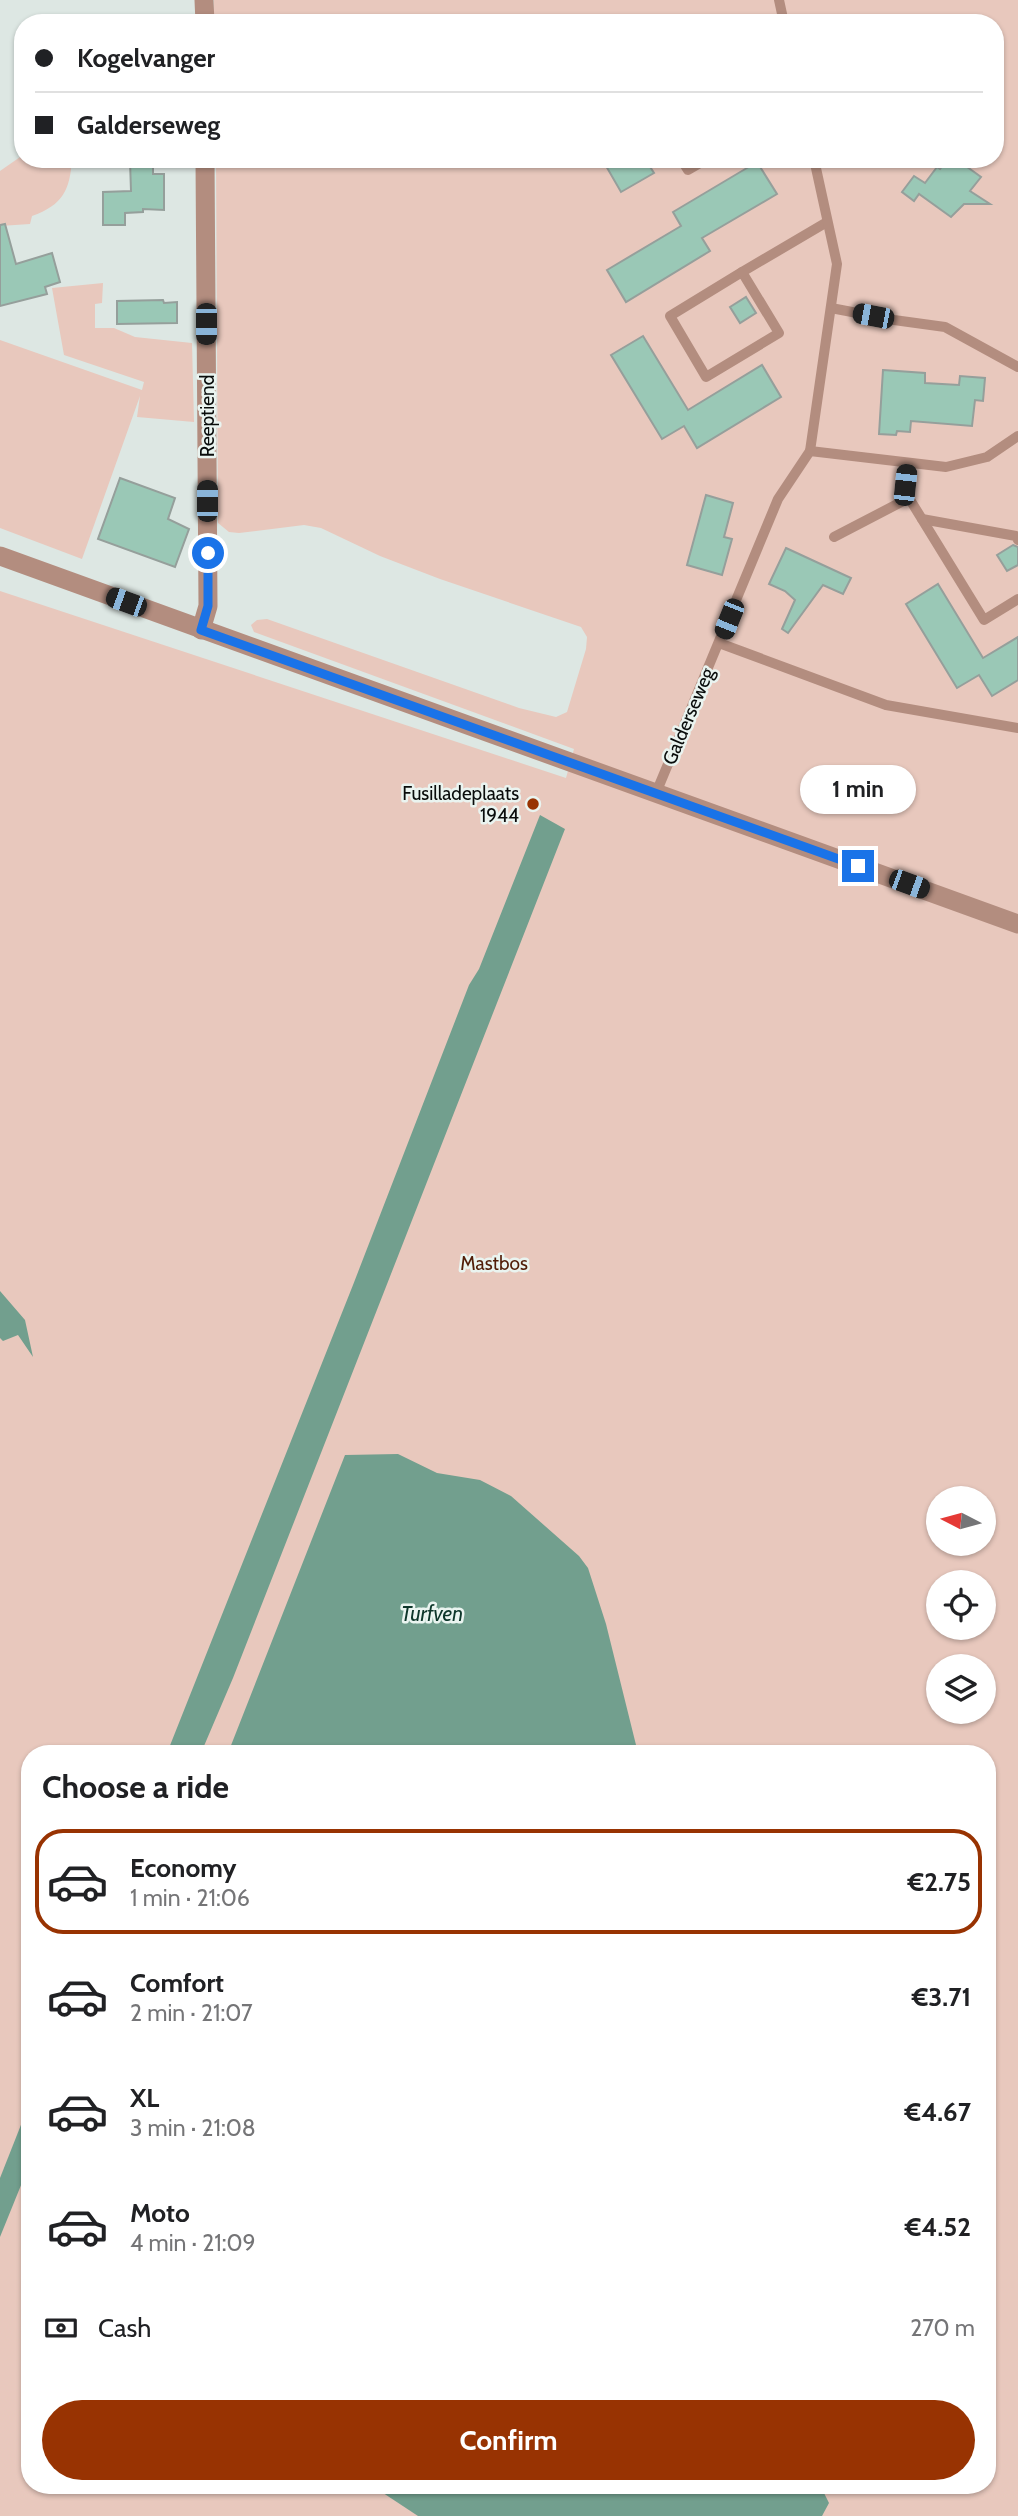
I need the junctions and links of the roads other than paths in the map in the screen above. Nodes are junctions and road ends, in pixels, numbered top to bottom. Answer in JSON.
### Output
{"nodes":[{"id":1,"x":205,"y":168,"type":"edge"},
{"id":2,"x":816,"y":168,"type":"edge"},
{"id":3,"x":827,"y":222,"type":"junction"},
{"id":4,"x":742,"y":272,"type":"junction"},
{"id":5,"x":831,"y":309,"type":"junction"},
{"id":6,"x":1018,"y":367,"type":"edge"},
{"id":7,"x":1018,"y":436,"type":"edge"},
{"id":8,"x":810,"y":451,"type":"junction"},
{"id":9,"x":908,"y":463,"type":"junction"},
{"id":10,"x":909,"y":498,"type":"junction"},
{"id":11,"x":922,"y":519,"type":"junction"},
{"id":12,"x":834,"y":537,"type":"dead end"},
{"id":13,"x":1018,"y":540,"type":"edge"},
{"id":14,"x":0,"y":556,"type":"edge"},
{"id":15,"x":1018,"y":599,"type":"edge"},
{"id":16,"x":201,"y":630,"type":"junction"},
{"id":17,"x":719,"y":643,"type":"junction"},
{"id":18,"x":1018,"y":728,"type":"edge"},
{"id":19,"x":656,"y":793,"type":"junction"},
{"id":20,"x":1018,"y":924,"type":"edge"}],
"edges":[{"from":1,"to":16,"type":"street","name":"Reeptiend"},
{"from":2,"to":3,"type":"lane","name":"Galderseweg"},
{"from":3,"to":4,"type":"lane"},
{"from":3,"to":5,"type":"lane","name":"Galderseweg"},
{"from":4,"to":4,"type":"lane"},
{"from":5,"to":6,"type":"lane"},
{"from":5,"to":8,"type":"lane","name":"Galderseweg"},
{"from":7,"to":9,"type":"lane"},
{"from":8,"to":9,"type":"lane"},
{"from":8,"to":17,"type":"lane","name":"Galderseweg"},
{"from":9,"to":10,"type":"lane"},
{"from":10,"to":11,"type":"lane"},
{"from":10,"to":12,"type":"lane"},
{"from":11,"to":13,"type":"lane"},
{"from":11,"to":15,"type":"lane"},
{"from":14,"to":16,"type":"street"},
{"from":16,"to":19,"type":"street"},
{"from":17,"to":18,"type":"lane"},
{"from":17,"to":19,"type":"lane","name":"Galderseweg"},
{"from":19,"to":20,"type":"street"}]}
